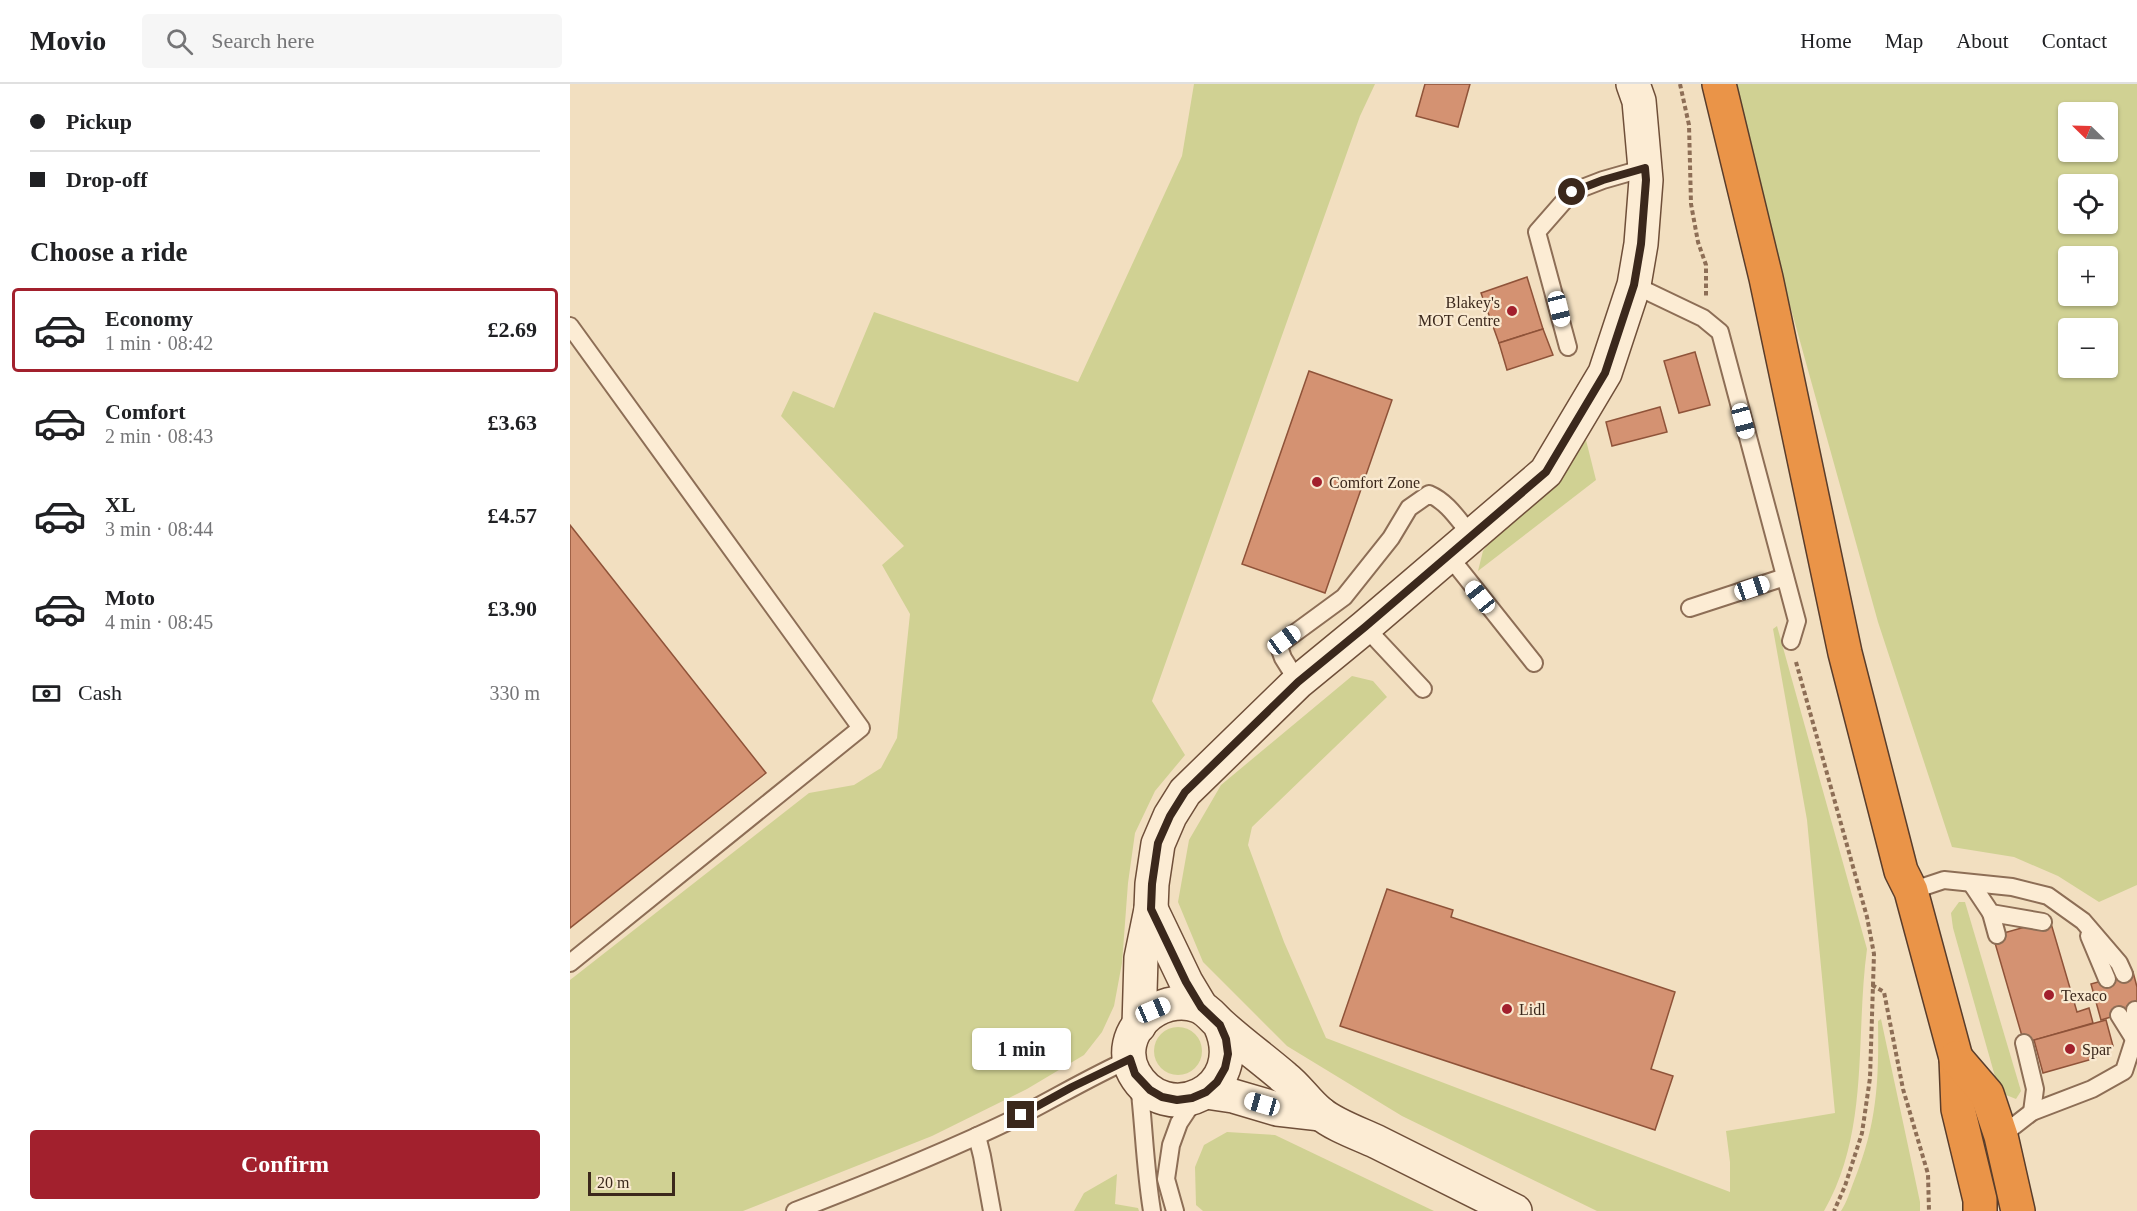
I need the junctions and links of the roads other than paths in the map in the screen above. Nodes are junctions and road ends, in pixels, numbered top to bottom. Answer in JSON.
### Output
{"nodes":[{"id":1,"x":1634,"y":84,"type":"edge"},
{"id":2,"x":1719,"y":84,"type":"edge"},
{"id":3,"x":1645,"y":168,"type":"junction"},
{"id":4,"x":1634,"y":285,"type":"junction"},
{"id":5,"x":570,"y":326,"type":"edge"},
{"id":6,"x":1568,"y":347,"type":"dead end"},
{"id":7,"x":1460,"y":546,"type":"junction"},
{"id":8,"x":1785,"y":577,"type":"junction"},
{"id":9,"x":1690,"y":608,"type":"dead end"},
{"id":10,"x":1365,"y":627,"type":"junction"},
{"id":11,"x":1791,"y":641,"type":"road end"},
{"id":12,"x":1534,"y":663,"type":"dead end"},
{"id":13,"x":1298,"y":682,"type":"junction"},
{"id":14,"x":1423,"y":689,"type":"dead end"},
{"id":15,"x":1971,"y":883,"type":"junction"},
{"id":16,"x":1911,"y":891,"type":"junction"},
{"id":17,"x":1151,"y":909,"type":"junction"},
{"id":18,"x":2082,"y":921,"type":"junction"},
{"id":19,"x":2033,"y":923,"type":"dead end"},
{"id":20,"x":570,"y":963,"type":"edge"},
{"id":21,"x":2124,"y":974,"type":"dead end"},
{"id":22,"x":2107,"y":979,"type":"dead end"},
{"id":23,"x":2127,"y":1012,"type":"dead end"},
{"id":24,"x":1211,"y":1016,"type":"junction"},
{"id":25,"x":1139,"y":1026,"type":"junction"},
{"id":26,"x":2024,"y":1043,"type":"dead end"},
{"id":27,"x":1956,"y":1058,"type":"junction"},
{"id":28,"x":1135,"y":1069,"type":"junction"},
{"id":29,"x":1202,"y":1094,"type":"junction"},
{"id":30,"x":2032,"y":1112,"type":"junction"},
{"id":31,"x":1321,"y":1114,"type":"junction"},
{"id":32,"x":977,"y":1136,"type":"junction"},
{"id":33,"x":2001,"y":1136,"type":"junction"},
{"id":34,"x":795,"y":1211,"type":"edge"},
{"id":35,"x":992,"y":1211,"type":"edge"},
{"id":36,"x":1152,"y":1211,"type":"edge"},
{"id":37,"x":1175,"y":1211,"type":"edge"},
{"id":38,"x":1515,"y":1211,"type":"edge"},
{"id":39,"x":1980,"y":1211,"type":"edge"},
{"id":40,"x":2018,"y":1211,"type":"edge"}],
"edges":[{"from":1,"to":3,"type":"street"},
{"from":2,"to":16,"type":"highway"},
{"from":3,"to":4,"type":"street"},
{"from":3,"to":6,"type":"lane"},
{"from":4,"to":7,"type":"street"},
{"from":4,"to":8,"type":"lane"},
{"from":5,"to":20,"type":"lane"},
{"from":7,"to":10,"type":"street"},
{"from":7,"to":12,"type":"lane"},
{"from":7,"to":13,"type":"lane"},
{"from":8,"to":9,"type":"lane"},
{"from":8,"to":11,"type":"lane"},
{"from":10,"to":13,"type":"street"},
{"from":10,"to":14,"type":"lane"},
{"from":13,"to":17,"type":"street"},
{"from":15,"to":16,"type":"lane"},
{"from":15,"to":18,"type":"lane"},
{"from":15,"to":19,"type":"lane"},
{"from":16,"to":27,"type":"highway"},
{"from":17,"to":24,"type":"street"},
{"from":17,"to":25,"type":"street"},
{"from":18,"to":21,"type":"lane"},
{"from":18,"to":22,"type":"lane"},
{"from":23,"to":30,"type":"lane"},
{"from":24,"to":25,"type":"street"},
{"from":24,"to":29,"type":"street"},
{"from":24,"to":31,"type":"street"},
{"from":25,"to":28,"type":"street"},
{"from":26,"to":30,"type":"lane"},
{"from":27,"to":33,"type":"highway"},
{"from":27,"to":39,"type":"highway"},
{"from":28,"to":29,"type":"street"},
{"from":28,"to":32,"type":"lane"},
{"from":28,"to":36,"type":"lane"},
{"from":29,"to":31,"type":"street"},
{"from":29,"to":37,"type":"lane"},
{"from":30,"to":33,"type":"lane"},
{"from":31,"to":38,"type":"street"},
{"from":32,"to":34,"type":"lane"},
{"from":32,"to":35,"type":"lane"},
{"from":33,"to":40,"type":"highway"}]}
